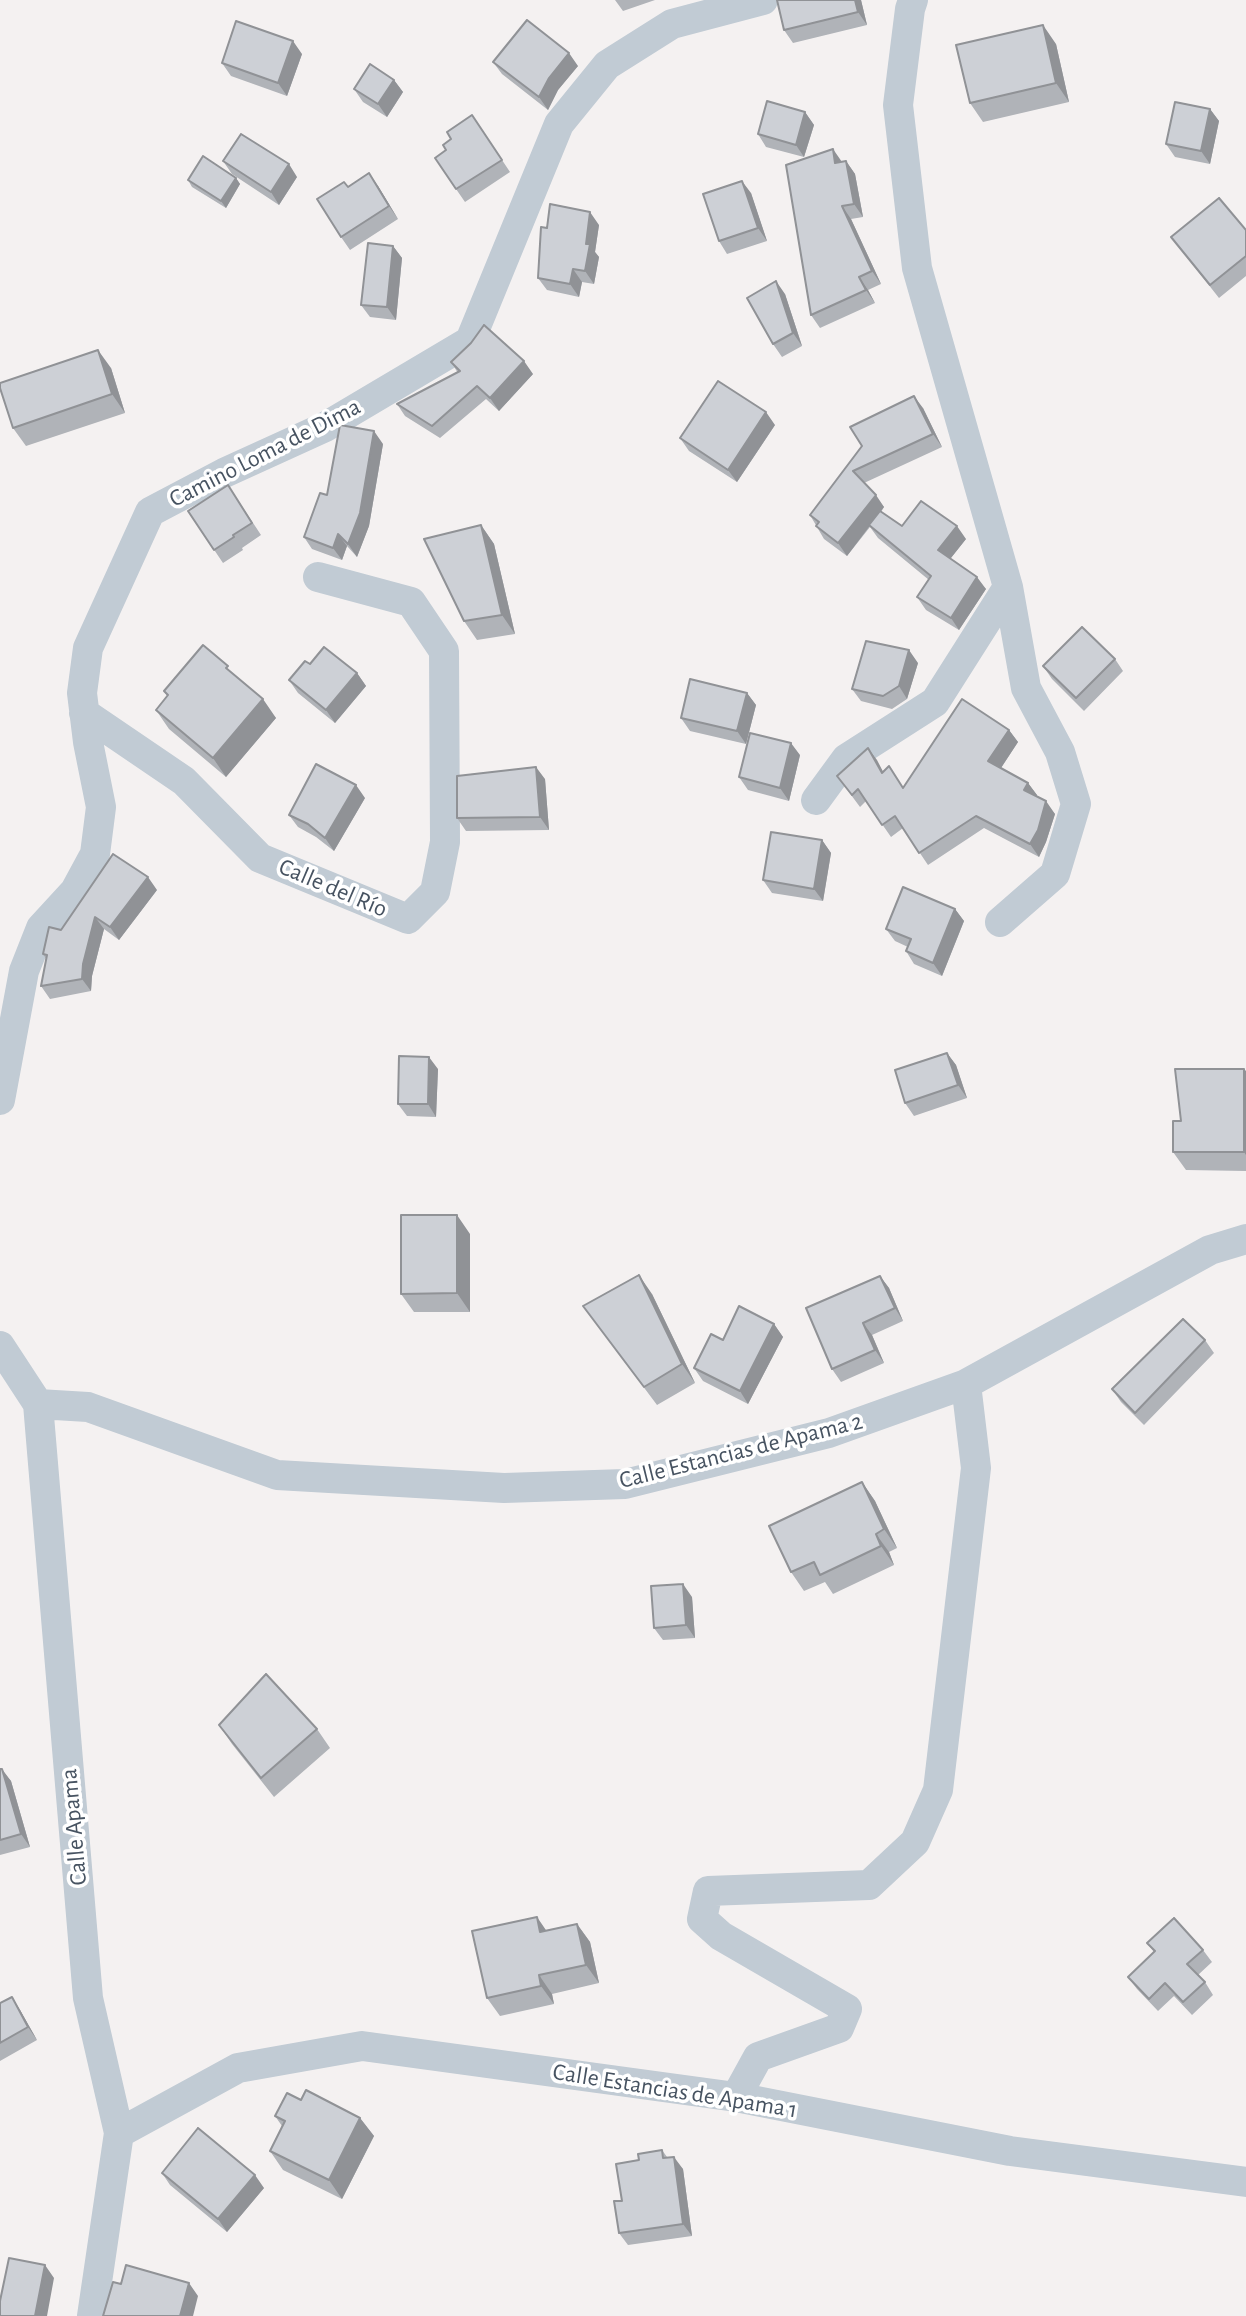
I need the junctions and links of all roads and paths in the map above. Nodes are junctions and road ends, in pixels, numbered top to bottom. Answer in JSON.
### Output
{"nodes":[{"id":1,"x":763,"y":0,"type":"edge"},
{"id":2,"x":913,"y":0,"type":"edge"},
{"id":3,"x":318,"y":577,"type":"dead end"},
{"id":4,"x":1008,"y":587,"type":"junction"},
{"id":5,"x":84,"y":713,"type":"junction"},
{"id":6,"x":816,"y":800,"type":"dead end"},
{"id":7,"x":1000,"y":922,"type":"dead end"},
{"id":8,"x":0,"y":1100,"type":"edge"},
{"id":9,"x":1246,"y":1239,"type":"edge"},
{"id":10,"x":0,"y":1346,"type":"edge"},
{"id":11,"x":966,"y":1384,"type":"junction"},
{"id":12,"x":38,"y":1404,"type":"junction"},
{"id":13,"x":736,"y":2097,"type":"junction"},
{"id":14,"x":119,"y":2133,"type":"junction"},
{"id":15,"x":1246,"y":2182,"type":"edge"},
{"id":16,"x":92,"y":2316,"type":"edge"}],
"edges":[{"from":1,"to":5,"type":"street","name":"Camino Loma de Dima"},
{"from":2,"to":4,"type":"street"},
{"from":3,"to":5,"type":"street","name":"Calle del Río"},
{"from":4,"to":6,"type":"street"},
{"from":4,"to":7,"type":"street"},
{"from":5,"to":8,"type":"street","name":"Camino Loma de Dima"},
{"from":9,"to":11,"type":"street","name":"Calle Estancias de Apama 2"},
{"from":10,"to":12,"type":"street","name":"Calle Apama"},
{"from":11,"to":12,"type":"street","name":"Calle Estancias de Apama 2"},
{"from":11,"to":13,"type":"street"},
{"from":12,"to":14,"type":"street","name":"Calle Apama"},
{"from":13,"to":14,"type":"street","name":"Calle Estancias de Apama 1"},
{"from":13,"to":15,"type":"street","name":"Calle Estancias de Apama 1"},
{"from":14,"to":16,"type":"street","name":"Calle Apama"}]}
